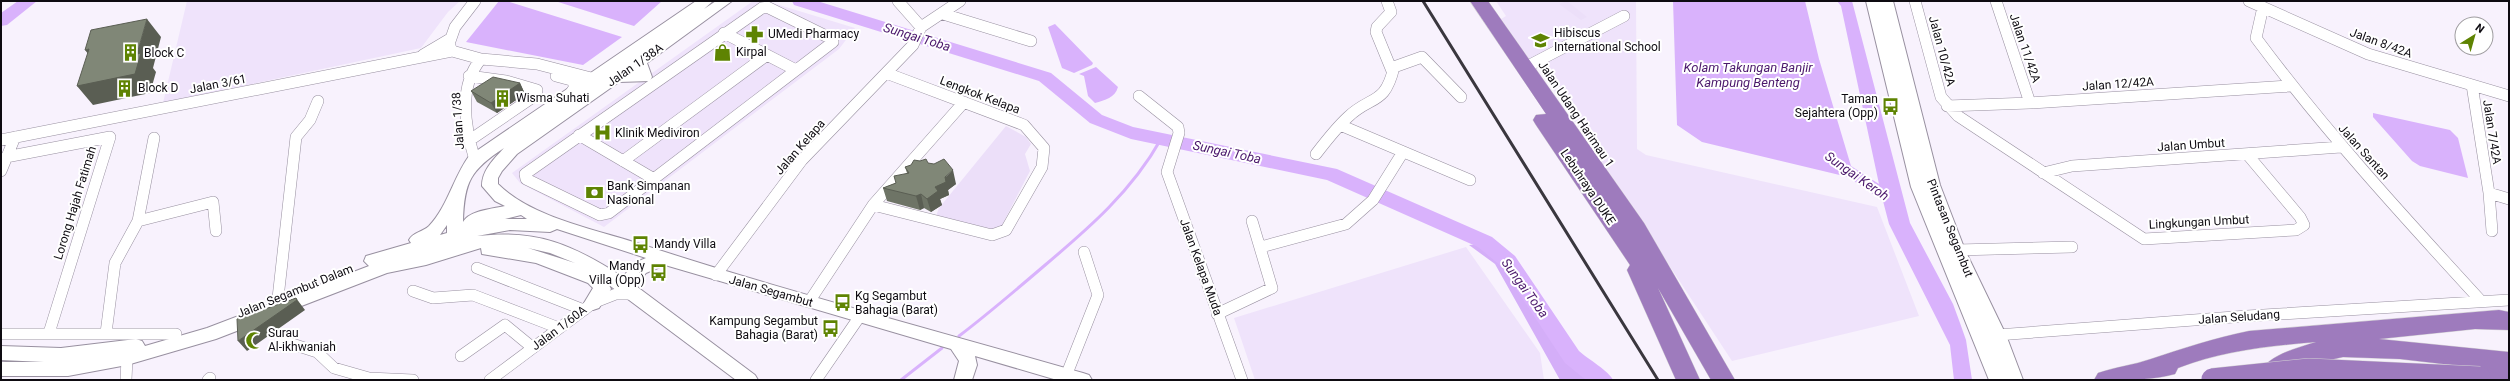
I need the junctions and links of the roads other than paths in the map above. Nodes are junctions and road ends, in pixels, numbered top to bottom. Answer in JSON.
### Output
{"nodes":[{"id":1,"x":475,"y":1,"type":"edge"},
{"id":2,"x":706,"y":1,"type":"edge"},
{"id":3,"x":725,"y":1,"type":"edge"},
{"id":4,"x":959,"y":1,"type":"edge"},
{"id":5,"x":1387,"y":1,"type":"edge"},
{"id":6,"x":1464,"y":1,"type":"edge"},
{"id":7,"x":1479,"y":1,"type":"edge"},
{"id":8,"x":1487,"y":1,"type":"edge"},
{"id":9,"x":1873,"y":1,"type":"edge"},
{"id":10,"x":1886,"y":1,"type":"edge"},
{"id":11,"x":1915,"y":1,"type":"edge"},
{"id":12,"x":1996,"y":1,"type":"edge"},
{"id":13,"x":2249,"y":1,"type":"edge"},
{"id":14,"x":896,"y":2,"type":"edge"},
{"id":15,"x":2263,"y":8,"type":"junction"},
{"id":16,"x":943,"y":14,"type":"junction"},
{"id":17,"x":1624,"y":16,"type":"dead end"},
{"id":18,"x":920,"y":29,"type":"junction"},
{"id":19,"x":660,"y":33,"type":"junction"},
{"id":20,"x":724,"y":33,"type":"junction"},
{"id":21,"x":450,"y":39,"type":"junction"},
{"id":22,"x":1031,"y":41,"type":"dead end"},
{"id":23,"x":452,"y":51,"type":"junction"},
{"id":24,"x":766,"y":55,"type":"junction"},
{"id":25,"x":416,"y":59,"type":"junction"},
{"id":26,"x":481,"y":59,"type":"junction"},
{"id":27,"x":528,"y":65,"type":"junction"},
{"id":28,"x":1528,"y":66,"type":"junction"},
{"id":29,"x":627,"y":68,"type":"junction"},
{"id":30,"x":796,"y":70,"type":"junction"},
{"id":31,"x":1392,"y":71,"type":"junction"},
{"id":32,"x":886,"y":73,"type":"junction"},
{"id":33,"x":469,"y":76,"type":"junction"},
{"id":34,"x":595,"y":79,"type":"junction"},
{"id":35,"x":650,"y":80,"type":"junction"},
{"id":36,"x":2472,"y":85,"type":"junction"},
{"id":37,"x":2290,"y":86,"type":"junction"},
{"id":38,"x":571,"y":95,"type":"junction"},
{"id":39,"x":1139,"y":96,"type":"dead end"},
{"id":40,"x":2509,"y":96,"type":"edge"},
{"id":41,"x":1461,"y":97,"type":"dead end"},
{"id":42,"x":318,"y":101,"type":"dead end"},
{"id":43,"x":964,"y":102,"type":"junction"},
{"id":44,"x":2030,"y":103,"type":"junction"},
{"id":45,"x":1947,"y":106,"type":"junction"},
{"id":46,"x":1340,"y":125,"type":"junction"},
{"id":47,"x":579,"y":135,"type":"junction"},
{"id":48,"x":14,"y":137,"type":"junction"},
{"id":49,"x":154,"y":138,"type":"dead end"},
{"id":50,"x":1,"y":140,"type":"edge"},
{"id":51,"x":470,"y":140,"type":"junction"},
{"id":52,"x":2341,"y":147,"type":"junction"},
{"id":53,"x":1403,"y":152,"type":"junction"},
{"id":54,"x":1316,"y":154,"type":"dead end"},
{"id":55,"x":2247,"y":154,"type":"junction"},
{"id":56,"x":6,"y":157,"type":"junction"},
{"id":57,"x":475,"y":160,"type":"junction"},
{"id":58,"x":623,"y":161,"type":"junction"},
{"id":59,"x":1,"y":171,"type":"edge"},
{"id":60,"x":2043,"y":173,"type":"junction"},
{"id":61,"x":654,"y":179,"type":"junction"},
{"id":62,"x":1470,"y":180,"type":"dead end"},
{"id":63,"x":2489,"y":193,"type":"junction"},
{"id":64,"x":2509,"y":199,"type":"edge"},
{"id":65,"x":454,"y":203,"type":"junction"},
{"id":66,"x":873,"y":205,"type":"junction"},
{"id":67,"x":522,"y":209,"type":"junction"},
{"id":68,"x":138,"y":221,"type":"junction"},
{"id":69,"x":1252,"y":222,"type":"dead end"},
{"id":70,"x":2492,"y":230,"type":"dead end"},
{"id":71,"x":216,"y":231,"type":"dead end"},
{"id":72,"x":587,"y":233,"type":"junction"},
{"id":73,"x":455,"y":235,"type":"junction"},
{"id":74,"x":472,"y":243,"type":"junction"},
{"id":75,"x":1261,"y":247,"type":"junction"},
{"id":76,"x":2072,"y":247,"type":"dead end"},
{"id":77,"x":1642,"y":249,"type":"junction"},
{"id":78,"x":1957,"y":250,"type":"junction"},
{"id":79,"x":1084,"y":252,"type":"dead end"},
{"id":80,"x":383,"y":257,"type":"junction"},
{"id":81,"x":664,"y":258,"type":"junction"},
{"id":82,"x":426,"y":259,"type":"junction"},
{"id":83,"x":477,"y":268,"type":"dead end"},
{"id":84,"x":716,"y":275,"type":"junction"},
{"id":85,"x":413,"y":291,"type":"dead end"},
{"id":86,"x":630,"y":291,"type":"junction"},
{"id":87,"x":278,"y":298,"type":"junction"},
{"id":88,"x":2509,"y":300,"type":"edge"},
{"id":89,"x":2481,"y":301,"type":"junction"},
{"id":90,"x":810,"y":302,"type":"junction"},
{"id":91,"x":588,"y":307,"type":"junction"},
{"id":92,"x":1217,"y":314,"type":"junction"},
{"id":93,"x":860,"y":316,"type":"junction"},
{"id":94,"x":2509,"y":321,"type":"edge"},
{"id":95,"x":559,"y":328,"type":"junction"},
{"id":96,"x":49,"y":333,"type":"junction"},
{"id":97,"x":106,"y":333,"type":"junction"},
{"id":98,"x":1,"y":334,"type":"edge"},
{"id":99,"x":176,"y":334,"type":"junction"},
{"id":100,"x":1997,"y":335,"type":"junction"},
{"id":101,"x":283,"y":341,"type":"dead end"},
{"id":102,"x":957,"y":344,"type":"junction"},
{"id":103,"x":533,"y":348,"type":"junction"},
{"id":104,"x":2390,"y":350,"type":"junction"},
{"id":105,"x":1,"y":353,"type":"edge"},
{"id":106,"x":461,"y":356,"type":"dead end"},
{"id":107,"x":1001,"y":357,"type":"junction"},
{"id":108,"x":128,"y":358,"type":"junction"},
{"id":109,"x":2509,"y":362,"type":"edge"},
{"id":110,"x":2153,"y":368,"type":"junction"},
{"id":111,"x":1,"y":369,"type":"edge"},
{"id":112,"x":966,"y":375,"type":"edge"},
{"id":113,"x":1074,"y":378,"type":"edge"},
{"id":114,"x":1708,"y":378,"type":"edge"},
{"id":115,"x":2509,"y":379,"type":"edge"},
{"id":116,"x":126,"y":380,"type":"edge"},
{"id":117,"x":413,"y":380,"type":"edge"},
{"id":118,"x":490,"y":380,"type":"edge"},
{"id":119,"x":748,"y":380,"type":"edge"},
{"id":120,"x":816,"y":380,"type":"edge"},
{"id":121,"x":1242,"y":380,"type":"edge"},
{"id":122,"x":1998,"y":380,"type":"edge"},
{"id":123,"x":2014,"y":380,"type":"edge"},
{"id":124,"x":2106,"y":380,"type":"edge"},
{"id":125,"x":2209,"y":380,"type":"edge"},
{"id":126,"x":2265,"y":380,"type":"edge"}],
"edges":[{"from":1,"to":21,"type":"street"},
{"from":2,"to":19,"type":"main road","name":"Jalan 1/38A"},
{"from":3,"to":29,"type":"main road","name":"Jalan 1/38A"},
{"from":4,"to":16,"type":"street"},
{"from":5,"to":31,"type":"street"},
{"from":6,"to":77,"type":"highway","name":"Lebuhraya DUKE"},
{"from":7,"to":114,"type":"highway","name":"Lebuhraya DUKE"},
{"from":8,"to":28,"type":"street","name":"Jalan Udang Harimau 1"},
{"from":9,"to":122,"type":"main road","name":"Pintasan Segambut"},
{"from":10,"to":78,"type":"main road","name":"Pintasan Segambut"},
{"from":11,"to":45,"type":"street","name":"Jalan 10/42A"},
{"from":12,"to":44,"type":"street","name":"Jalan 11/42A"},
{"from":13,"to":15,"type":"street","name":"Jalan 8/42A"},
{"from":14,"to":18,"type":"street"},
{"from":15,"to":36,"type":"street","name":"Jalan 8/42A"},
{"from":15,"to":37,"type":"street","name":"Jalan Santan"},
{"from":16,"to":18,"type":"street"},
{"from":16,"to":22,"type":"street"},
{"from":17,"to":28,"type":"street"},
{"from":18,"to":32,"type":"street","name":"Jalan Kelapa"},
{"from":19,"to":29,"type":"main road"},
{"from":19,"to":34,"type":"main road","name":"Jalan 1/38A"},
{"from":20,"to":24,"type":"street"},
{"from":20,"to":30,"type":"street"},
{"from":20,"to":35,"type":"street"},
{"from":21,"to":23,"type":"street"},
{"from":21,"to":25,"type":"street","name":"Jalan 3/61"},
{"from":23,"to":25,"type":"street","name":"Jalan 3/61"},
{"from":23,"to":26,"type":"street"},
{"from":24,"to":30,"type":"street"},
{"from":24,"to":58,"type":"street"},
{"from":25,"to":48,"type":"street","name":"Jalan 3/61"},
{"from":26,"to":27,"type":"street"},
{"from":26,"to":33,"type":"street","name":"Jalan 1/38"},
{"from":27,"to":34,"type":"street"},
{"from":27,"to":38,"type":"street"},
{"from":28,"to":77,"type":"street","name":"Jalan Udang Harimau 1"},
{"from":29,"to":35,"type":"main road"},
{"from":29,"to":35,"type":"main road"},
{"from":29,"to":38,"type":"main road"},
{"from":29,"to":67,"type":"main road","name":"Jalan 1/38A"},
{"from":30,"to":61,"type":"street"},
{"from":31,"to":41,"type":"street"},
{"from":31,"to":46,"type":"street"},
{"from":32,"to":43,"type":"street","name":"Lengkok Kelapa"},
{"from":32,"to":84,"type":"street","name":"Jalan Kelapa"},
{"from":33,"to":51,"type":"street","name":"Jalan 1/38"},
{"from":33,"to":51,"type":"street"},
{"from":34,"to":38,"type":"main road","name":"Jalan 1/38A"},
{"from":35,"to":47,"type":"street"},
{"from":36,"to":40,"type":"street","name":"Jalan 8/42A"},
{"from":36,"to":63,"type":"street","name":"Jalan 7/42A"},
{"from":37,"to":44,"type":"street","name":"Jalan 12/42A"},
{"from":37,"to":52,"type":"street","name":"Jalan Santan"},
{"from":38,"to":57,"type":"main road","name":"Jalan 1/38A"},
{"from":39,"to":92,"type":"street","name":"Jalan Kelapa Muda"},
{"from":42,"to":87,"type":"street"},
{"from":43,"to":66,"type":"street"},
{"from":43,"to":66,"type":"street","name":"Lengkok Kelapa"},
{"from":44,"to":45,"type":"street","name":"Jalan 12/42A"},
{"from":45,"to":60,"type":"street","name":"Lingkungan Umbut"},
{"from":46,"to":53,"type":"street"},
{"from":46,"to":54,"type":"street"},
{"from":47,"to":58,"type":"street"},
{"from":47,"to":61,"type":"street"},
{"from":48,"to":50,"type":"street","name":"Jalan 3/61"},
{"from":48,"to":56,"type":"street"},
{"from":49,"to":68,"type":"street"},
{"from":51,"to":57,"type":"street","name":"Jalan 1/38"},
{"from":52,"to":55,"type":"street","name":"Jalan Umbut"},
{"from":52,"to":89,"type":"street","name":"Jalan Santan"},
{"from":53,"to":62,"type":"street"},
{"from":53,"to":75,"type":"street"},
{"from":55,"to":60,"type":"street","name":"Jalan Umbut"},
{"from":55,"to":60,"type":"street","name":"Lingkungan Umbut"},
{"from":56,"to":59,"type":"street"},
{"from":56,"to":96,"type":"street","name":"Lorong Hajah Fatimah"},
{"from":57,"to":65,"type":"main road","name":"Jalan 1/38A"},
{"from":58,"to":61,"type":"street"},
{"from":63,"to":64,"type":"street"},
{"from":63,"to":70,"type":"street","name":"Jalan 7/42A"},
{"from":65,"to":73,"type":"main road","name":"Jalan 1/38A"},
{"from":65,"to":80,"type":"main road"},
{"from":66,"to":90,"type":"street"},
{"from":67,"to":72,"type":"main road","name":"Jalan 1/38A"},
{"from":67,"to":73,"type":"main road"},
{"from":68,"to":71,"type":"street"},
{"from":68,"to":97,"type":"street"},
{"from":69,"to":75,"type":"street"},
{"from":72,"to":73,"type":"main road","name":"Jalan Segambut Dalam"},
{"from":72,"to":81,"type":"main road","name":"Jalan Segambut"},
{"from":73,"to":74,"type":"main road"},
{"from":73,"to":80,"type":"main road","name":"Jalan Segambut Dalam"},
{"from":74,"to":82,"type":"main road","name":"Jalan Segambut Dalam"},
{"from":74,"to":86,"type":"main road"},
{"from":75,"to":92,"type":"street"},
{"from":76,"to":78,"type":"street"},
{"from":77,"to":114,"type":"highway"},
{"from":78,"to":100,"type":"main road","name":"Pintasan Segambut"},
{"from":79,"to":113,"type":"street"},
{"from":80,"to":87,"type":"main road","name":"Jalan Segambut Dalam"},
{"from":81,"to":84,"type":"main road","name":"Jalan Segambut"},
{"from":81,"to":86,"type":"main road"},
{"from":82,"to":91,"type":"main road"},
{"from":82,"to":108,"type":"main road","name":"Jalan Segambut Dalam"},
{"from":83,"to":91,"type":"street"},
{"from":84,"to":90,"type":"main road","name":"Jalan Segambut"},
{"from":85,"to":95,"type":"street"},
{"from":86,"to":91,"type":"street","name":"Jalan 1/60A"},
{"from":86,"to":119,"type":"main road"},
{"from":87,"to":99,"type":"main road","name":"Jalan Segambut Dalam"},
{"from":88,"to":89,"type":"street","name":"Jalan Seludang"},
{"from":89,"to":100,"type":"street","name":"Jalan Seludang"},
{"from":90,"to":93,"type":"main road","name":"Jalan Segambut"},
{"from":91,"to":95,"type":"street","name":"Jalan 1/60A"},
{"from":92,"to":121,"type":"street","name":"Jalan Kelapa Muda"},
{"from":93,"to":102,"type":"main road","name":"Jalan Segambut"},
{"from":93,"to":120,"type":"street"},
{"from":94,"to":110,"type":"highway"},
{"from":95,"to":103,"type":"street","name":"Jalan 1/60A"},
{"from":96,"to":97,"type":"street"},
{"from":96,"to":98,"type":"street"},
{"from":97,"to":99,"type":"street"},
{"from":99,"to":105,"type":"main road","name":"Jalan Segambut Dalam"},
{"from":100,"to":123,"type":"main road","name":"Pintasan Segambut"},
{"from":101,"to":117,"type":"street"},
{"from":102,"to":107,"type":"main road","name":"Jalan Segambut"},
{"from":102,"to":112,"type":"main road"},
{"from":103,"to":106,"type":"street"},
{"from":103,"to":118,"type":"street","name":"Jalan 1/60A"},
{"from":104,"to":109,"type":"highway"},
{"from":104,"to":110,"type":"highway"},
{"from":104,"to":126,"type":"highway"},
{"from":107,"to":112,"type":"main road"},
{"from":107,"to":113,"type":"main road","name":"Jalan Segambut"},
{"from":108,"to":111,"type":"main road","name":"Jalan Segambut Dalam"},
{"from":108,"to":116,"type":"street"},
{"from":110,"to":124,"type":"highway"},
{"from":115,"to":125,"type":"highway","bridge":true}]}
